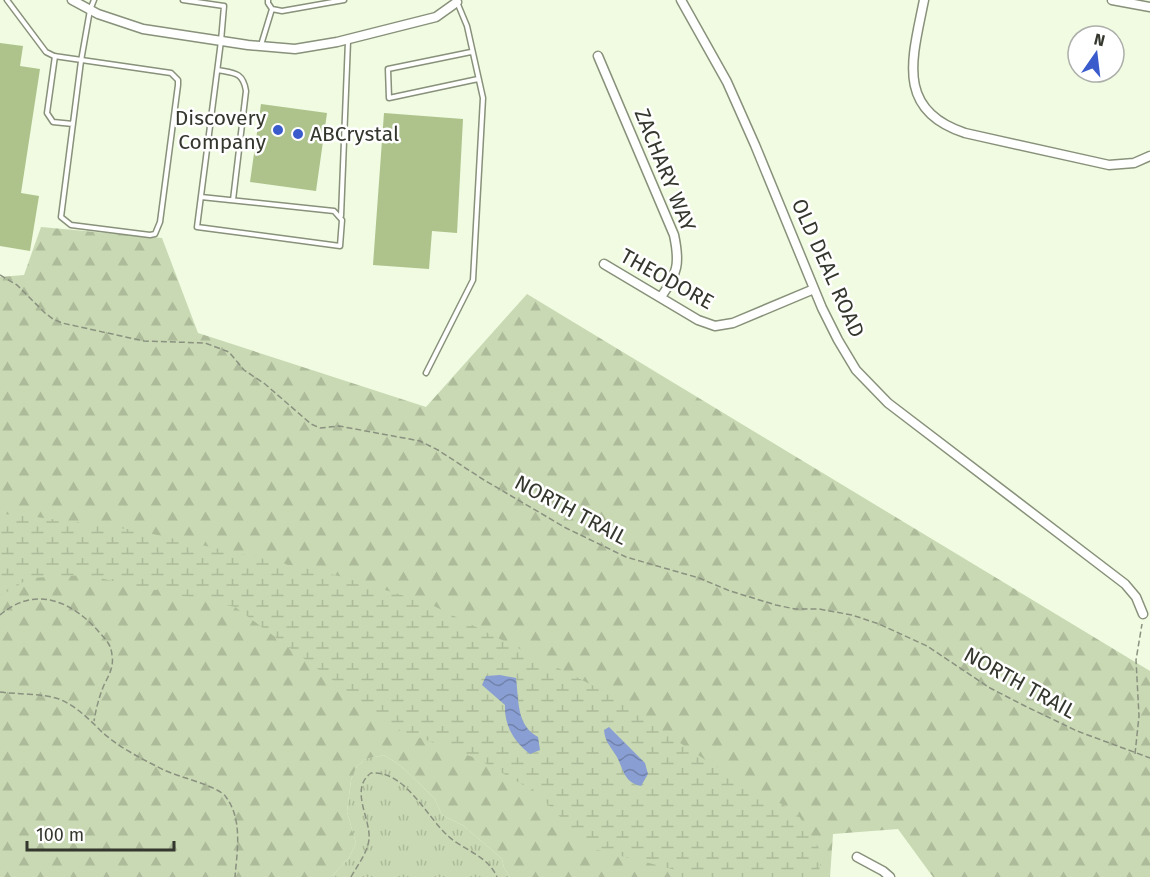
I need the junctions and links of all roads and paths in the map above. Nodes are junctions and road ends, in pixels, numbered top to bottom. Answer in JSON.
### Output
{"nodes":[{"id":1,"x":7,"y":0,"type":"edge"},
{"id":2,"x":72,"y":0,"type":"edge"},
{"id":3,"x":94,"y":0,"type":"edge"},
{"id":4,"x":183,"y":0,"type":"edge"},
{"id":5,"x":268,"y":0,"type":"edge"},
{"id":6,"x":344,"y":0,"type":"edge"},
{"id":7,"x":681,"y":0,"type":"edge"},
{"id":8,"x":924,"y":0,"type":"edge"},
{"id":9,"x":1112,"y":0,"type":"edge"},
{"id":10,"x":456,"y":1,"type":"edge"},
{"id":11,"x":1150,"y":7,"type":"edge"},
{"id":12,"x":90,"y":9,"type":"junction"},
{"id":13,"x":272,"y":9,"type":"junction"},
{"id":14,"x":348,"y":39,"type":"junction"},
{"id":15,"x":221,"y":42,"type":"junction"},
{"id":16,"x":261,"y":46,"type":"junction"},
{"id":17,"x":471,"y":52,"type":"junction"},
{"id":18,"x":55,"y":56,"type":"junction"},
{"id":19,"x":598,"y":56,"type":"dead end"},
{"id":20,"x":81,"y":61,"type":"junction"},
{"id":21,"x":218,"y":70,"type":"junction"},
{"id":22,"x":478,"y":79,"type":"junction"},
{"id":23,"x":73,"y":124,"type":"junction"},
{"id":24,"x":1150,"y":156,"type":"edge"},
{"id":25,"x":201,"y":197,"type":"junction"},
{"id":26,"x":233,"y":200,"type":"junction"},
{"id":27,"x":341,"y":217,"type":"junction"},
{"id":28,"x":604,"y":264,"type":"dead end"},
{"id":29,"x":0,"y":275,"type":"edge"},
{"id":30,"x":814,"y":289,"type":"junction"},
{"id":31,"x":661,"y":297,"type":"junction"},
{"id":32,"x":426,"y":373,"type":"dead end"},
{"id":33,"x":1143,"y":614,"type":"joint"},
{"id":34,"x":0,"y":615,"type":"edge"},
{"id":35,"x":0,"y":692,"type":"edge"},
{"id":36,"x":93,"y":722,"type":"junction"},
{"id":37,"x":1135,"y":754,"type":"junction"},
{"id":38,"x":1150,"y":759,"type":"edge"},
{"id":39,"x":857,"y":857,"type":"dead end"},
{"id":40,"x":235,"y":877,"type":"edge"},
{"id":41,"x":351,"y":877,"type":"edge"},
{"id":42,"x":497,"y":877,"type":"edge"},
{"id":43,"x":890,"y":877,"type":"edge"}],
"edges":[{"from":1,"to":18,"type":"lane"},
{"from":2,"to":12,"type":"street"},
{"from":3,"to":12,"type":"lane"},
{"from":4,"to":15,"type":"lane"},
{"from":5,"to":13,"type":"lane"},
{"from":6,"to":13,"type":"lane"},
{"from":7,"to":30,"type":"street","name":"OLD DEAL ROAD"},
{"from":8,"to":24,"type":"street"},
{"from":9,"to":11,"type":"street"},
{"from":10,"to":14,"type":"street"},
{"from":10,"to":17,"type":"lane"},
{"from":12,"to":15,"type":"street"},
{"from":12,"to":20,"type":"lane"},
{"from":13,"to":16,"type":"lane"},
{"from":14,"to":16,"type":"street"},
{"from":14,"to":27,"type":"lane"},
{"from":15,"to":16,"type":"street"},
{"from":15,"to":21,"type":"lane"},
{"from":17,"to":22,"type":"lane"},
{"from":17,"to":22,"type":"lane"},
{"from":18,"to":20,"type":"lane"},
{"from":18,"to":23,"type":"lane"},
{"from":19,"to":31,"type":"street","name":"ZACHARY WAY"},
{"from":20,"to":23,"type":"lane"},
{"from":20,"to":23,"type":"lane"},
{"from":21,"to":25,"type":"lane"},
{"from":21,"to":26,"type":"lane"},
{"from":22,"to":32,"type":"lane"},
{"from":25,"to":26,"type":"lane"},
{"from":25,"to":27,"type":"lane"},
{"from":26,"to":27,"type":"lane"},
{"from":28,"to":31,"type":"street","name":"THEODORE"},
{"from":29,"to":37,"type":"path","name":"NORTH TRAIL"},
{"from":30,"to":31,"type":"street","name":"THEODORE"},
{"from":30,"to":33,"type":"street","name":"OLD DEAL ROAD"},
{"from":33,"to":37,"type":"path"},
{"from":34,"to":36,"type":"path"},
{"from":35,"to":36,"type":"path"},
{"from":36,"to":40,"type":"path"},
{"from":37,"to":38,"type":"path","name":"NORTH TRAIL"},
{"from":39,"to":43,"type":"street"},
{"from":41,"to":42,"type":"path"}]}
